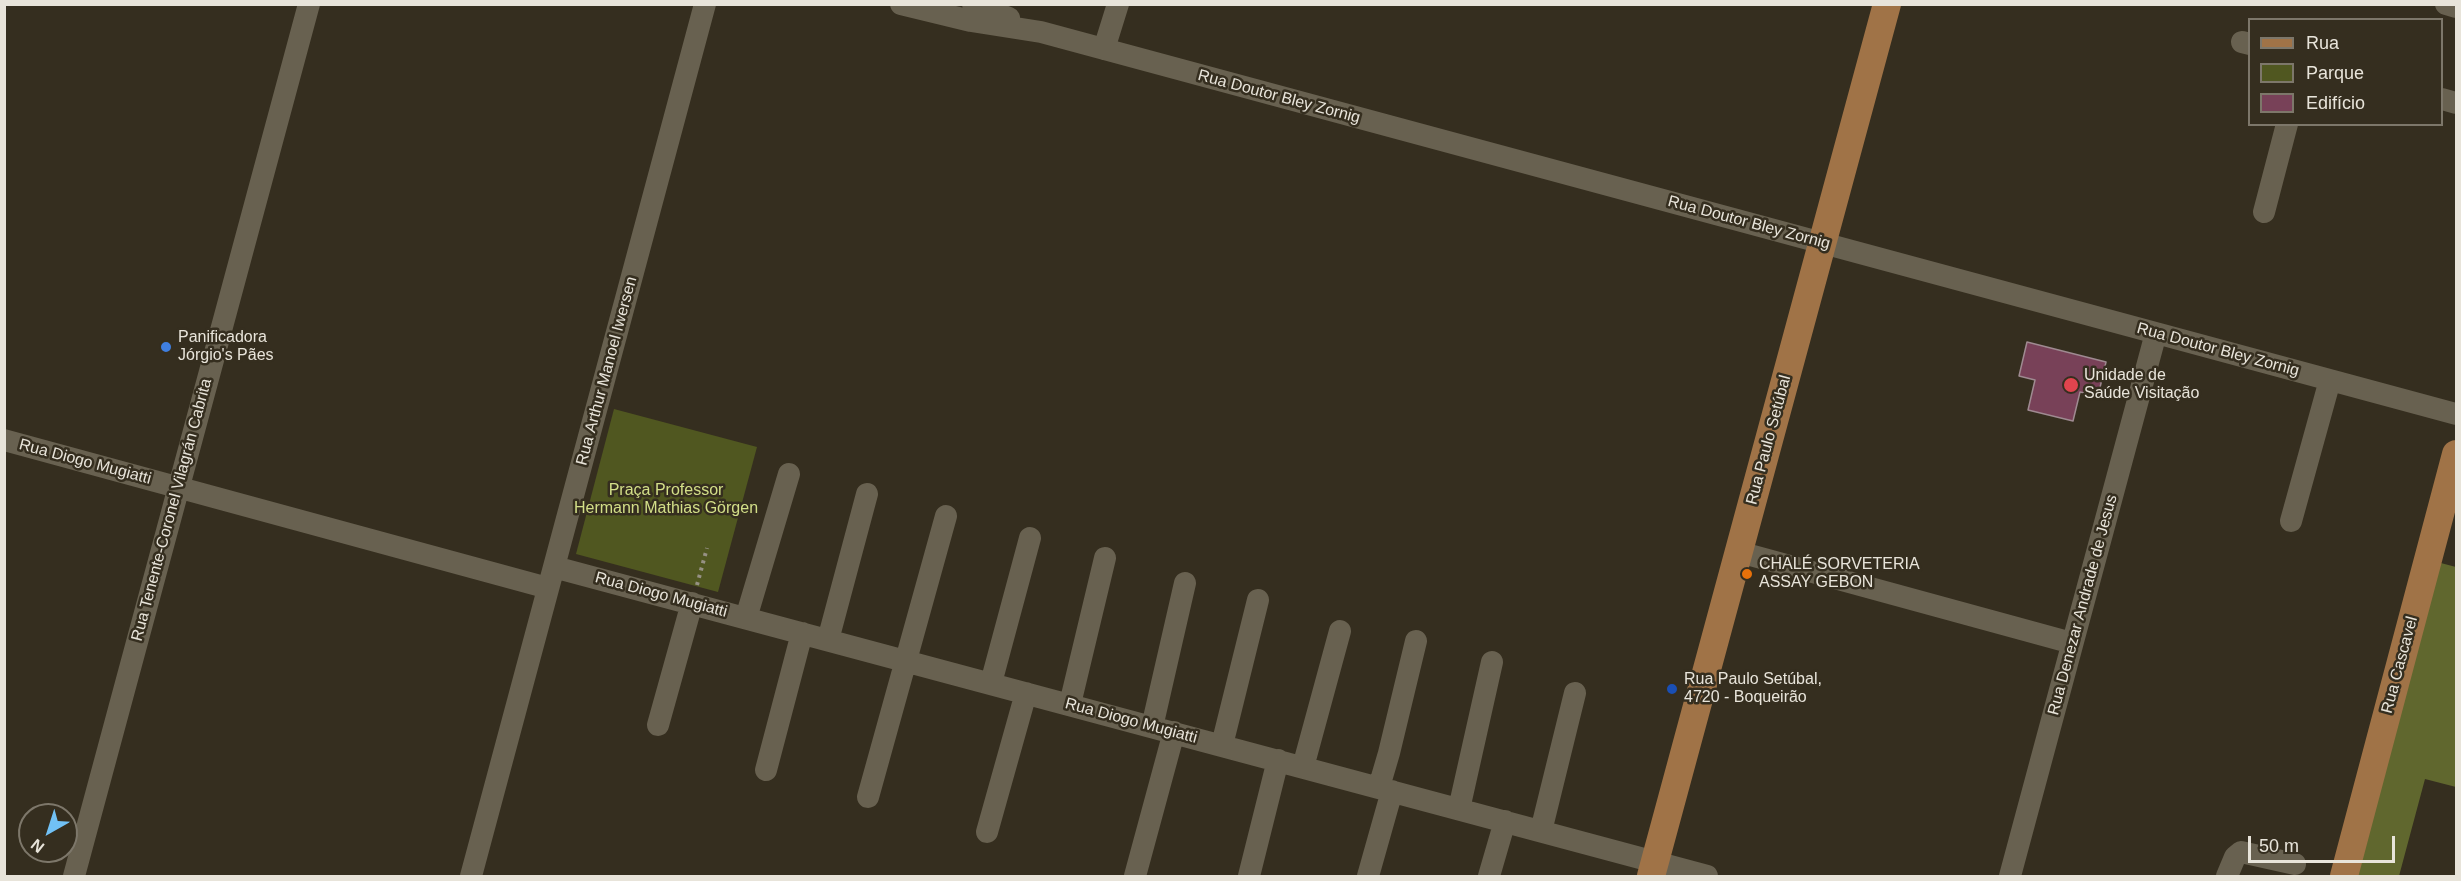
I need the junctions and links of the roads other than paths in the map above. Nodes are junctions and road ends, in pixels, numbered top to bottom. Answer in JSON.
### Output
{"nodes":[{"id":1,"x":309,"y":4,"type":"edge"},
{"id":2,"x":705,"y":4,"type":"edge"},
{"id":3,"x":901,"y":4,"type":"edge"},
{"id":4,"x":973,"y":4,"type":"edge"},
{"id":5,"x":1118,"y":4,"type":"edge"},
{"id":6,"x":1887,"y":4,"type":"edge"},
{"id":7,"x":2446,"y":4,"type":"edge"},
{"id":8,"x":2457,"y":7,"type":"edge"},
{"id":9,"x":1041,"y":32,"type":"junction"},
{"id":10,"x":1104,"y":50,"type":"junction"},
{"id":11,"x":2287,"y":126,"type":"edge"},
{"id":12,"x":2264,"y":212,"type":"dead end"},
{"id":13,"x":1822,"y":243,"type":"junction"},
{"id":14,"x":2156,"y":333,"type":"junction"},
{"id":15,"x":2330,"y":380,"type":"junction"},
{"id":16,"x":2457,"y":414,"type":"edge"},
{"id":17,"x":4,"y":440,"type":"edge"},
{"id":18,"x":2457,"y":454,"type":"edge"},
{"id":19,"x":789,"y":474,"type":"dead end"},
{"id":20,"x":178,"y":488,"type":"junction"},
{"id":21,"x":867,"y":494,"type":"dead end"},
{"id":22,"x":946,"y":516,"type":"dead end"},
{"id":23,"x":2291,"y":521,"type":"dead end"},
{"id":24,"x":1030,"y":538,"type":"dead end"},
{"id":25,"x":1738,"y":552,"type":"junction"},
{"id":26,"x":1105,"y":558,"type":"dead end"},
{"id":27,"x":551,"y":577,"type":"junction"},
{"id":28,"x":1185,"y":583,"type":"dead end"},
{"id":29,"x":1258,"y":600,"type":"dead end"},
{"id":30,"x":692,"y":603,"type":"junction"},
{"id":31,"x":746,"y":618,"type":"junction"},
{"id":32,"x":1340,"y":631,"type":"dead end"},
{"id":33,"x":802,"y":633,"type":"junction"},
{"id":34,"x":828,"y":640,"type":"junction"},
{"id":35,"x":1416,"y":641,"type":"dead end"},
{"id":36,"x":2072,"y":643,"type":"junction"},
{"id":37,"x":905,"y":660,"type":"junction"},
{"id":38,"x":1492,"y":662,"type":"dead end"},
{"id":39,"x":991,"y":683,"type":"junction"},
{"id":40,"x":1026,"y":693,"type":"junction"},
{"id":41,"x":1575,"y":693,"type":"dead end"},
{"id":42,"x":1070,"y":704,"type":"junction"},
{"id":43,"x":658,"y":725,"type":"dead end"},
{"id":44,"x":1152,"y":727,"type":"junction"},
{"id":45,"x":1174,"y":732,"type":"junction"},
{"id":46,"x":1222,"y":745,"type":"junction"},
{"id":47,"x":1278,"y":760,"type":"junction"},
{"id":48,"x":1304,"y":767,"type":"junction"},
{"id":49,"x":766,"y":770,"type":"dead end"},
{"id":50,"x":1385,"y":789,"type":"junction"},
{"id":51,"x":868,"y":797,"type":"dead end"},
{"id":52,"x":1459,"y":809,"type":"junction"},
{"id":53,"x":1505,"y":821,"type":"junction"},
{"id":54,"x":1541,"y":831,"type":"junction"},
{"id":55,"x":987,"y":832,"type":"dead end"},
{"id":56,"x":2295,"y":864,"type":"dead end"},
{"id":57,"x":1653,"y":869,"type":"edge"},
{"id":58,"x":74,"y":876,"type":"edge"},
{"id":59,"x":471,"y":876,"type":"edge"},
{"id":60,"x":1135,"y":876,"type":"edge"},
{"id":61,"x":1249,"y":876,"type":"edge"},
{"id":62,"x":1368,"y":876,"type":"edge"},
{"id":63,"x":1489,"y":876,"type":"edge"},
{"id":64,"x":1707,"y":876,"type":"edge"},
{"id":65,"x":2010,"y":876,"type":"edge"},
{"id":66,"x":2228,"y":876,"type":"edge"},
{"id":67,"x":2344,"y":876,"type":"edge"}],
"edges":[{"from":1,"to":20,"type":"street","name":"Rua Tenente-Coronel Vilagrán Cabrita"},
{"from":2,"to":27,"type":"street","name":"Rua Arthur Manoel Iwersen"},
{"from":3,"to":9,"type":"street","name":"Rua Doutor Bley Zornig"},
{"from":4,"to":9,"type":"street","name":"Rua Doutor Bley Zornig"},
{"from":5,"to":10,"type":"street"},
{"from":6,"to":13,"type":"main road","name":"Rua Paulo Setúbal"},
{"from":7,"to":8,"type":"street"},
{"from":9,"to":10,"type":"street","name":"Rua Doutor Bley Zornig"},
{"from":10,"to":13,"type":"street","name":"Rua Doutor Bley Zornig"},
{"from":11,"to":12,"type":"street"},
{"from":13,"to":14,"type":"street","name":"Rua Doutor Bley Zornig"},
{"from":13,"to":25,"type":"main road","name":"Rua Paulo Setúbal"},
{"from":14,"to":15,"type":"street","name":"Rua Doutor Bley Zornig"},
{"from":14,"to":36,"type":"street","name":"Rua Denezar Andrade de Jesus"},
{"from":15,"to":16,"type":"street","name":"Rua Doutor Bley Zornig"},
{"from":15,"to":23,"type":"street"},
{"from":17,"to":20,"type":"street","name":"Rua Diogo Mugiatti"},
{"from":18,"to":67,"type":"main road","name":"Rua Cascavel"},
{"from":19,"to":31,"type":"street"},
{"from":20,"to":27,"type":"street","name":"Rua Diogo Mugiatti"},
{"from":20,"to":58,"type":"street","name":"Rua Tenente-Coronel Vilagrán Cabrita"},
{"from":21,"to":34,"type":"street"},
{"from":22,"to":37,"type":"street"},
{"from":24,"to":39,"type":"street"},
{"from":25,"to":36,"type":"street"},
{"from":25,"to":57,"type":"main road","name":"Rua Paulo Setúbal"},
{"from":26,"to":42,"type":"street"},
{"from":27,"to":30,"type":"street","name":"Rua Diogo Mugiatti"},
{"from":27,"to":59,"type":"street","name":"Rua Arthur Manoel Iwersen"},
{"from":28,"to":44,"type":"street"},
{"from":29,"to":46,"type":"street"},
{"from":30,"to":31,"type":"street","name":"Rua Diogo Mugiatti"},
{"from":30,"to":43,"type":"street"},
{"from":31,"to":33,"type":"street","name":"Rua Diogo Mugiatti"},
{"from":32,"to":48,"type":"street"},
{"from":33,"to":34,"type":"street","name":"Rua Diogo Mugiatti"},
{"from":33,"to":49,"type":"street"},
{"from":34,"to":37,"type":"street","name":"Rua Diogo Mugiatti"},
{"from":35,"to":50,"type":"street"},
{"from":36,"to":65,"type":"street","name":"Rua Denezar Andrade de Jesus"},
{"from":37,"to":39,"type":"street","name":"Rua Diogo Mugiatti"},
{"from":37,"to":51,"type":"street"},
{"from":38,"to":52,"type":"street"},
{"from":39,"to":40,"type":"street","name":"Rua Diogo Mugiatti"},
{"from":40,"to":42,"type":"street","name":"Rua Diogo Mugiatti"},
{"from":40,"to":55,"type":"street"},
{"from":41,"to":54,"type":"street"},
{"from":42,"to":44,"type":"street","name":"Rua Diogo Mugiatti"},
{"from":44,"to":45,"type":"street","name":"Rua Diogo Mugiatti"},
{"from":45,"to":46,"type":"street","name":"Rua Diogo Mugiatti"},
{"from":45,"to":60,"type":"street"},
{"from":46,"to":47,"type":"street","name":"Rua Diogo Mugiatti"},
{"from":47,"to":48,"type":"street","name":"Rua Diogo Mugiatti"},
{"from":47,"to":61,"type":"street"},
{"from":48,"to":50,"type":"street","name":"Rua Diogo Mugiatti"},
{"from":50,"to":52,"type":"street","name":"Rua Diogo Mugiatti"},
{"from":50,"to":62,"type":"street"},
{"from":52,"to":53,"type":"street","name":"Rua Diogo Mugiatti"},
{"from":53,"to":54,"type":"street","name":"Rua Diogo Mugiatti"},
{"from":53,"to":63,"type":"street"},
{"from":54,"to":57,"type":"street","name":"Rua Diogo Mugiatti"},
{"from":56,"to":66,"type":"street"},
{"from":57,"to":64,"type":"street","name":"Rua Diogo Mugiatti"}]}
